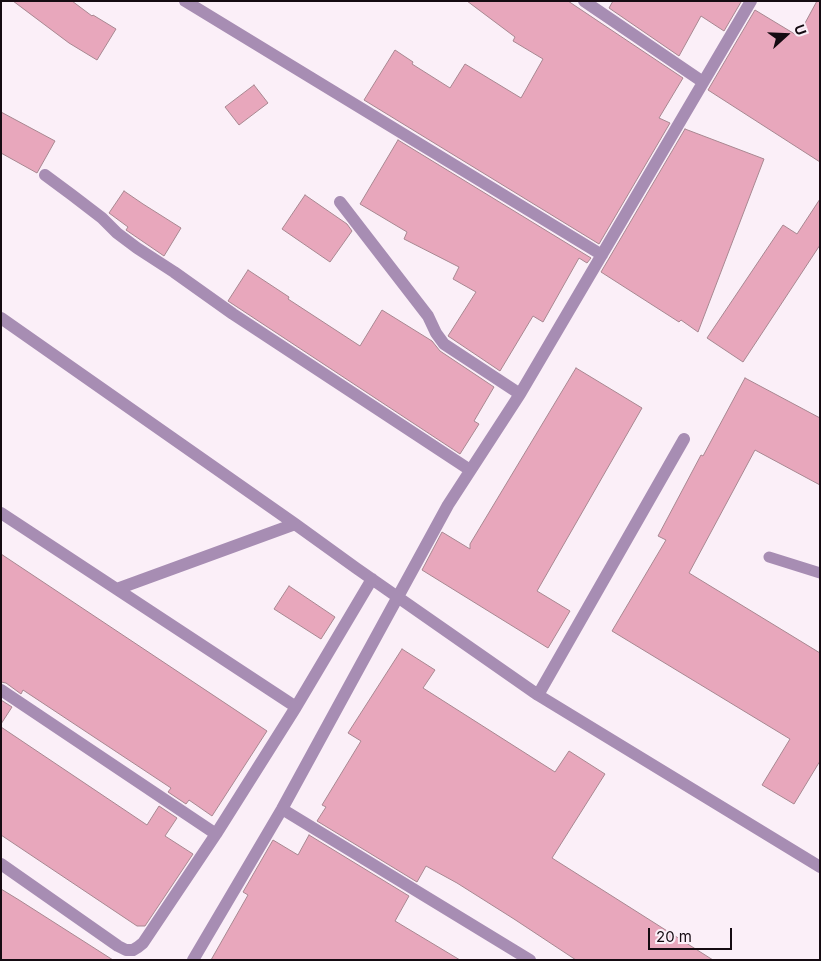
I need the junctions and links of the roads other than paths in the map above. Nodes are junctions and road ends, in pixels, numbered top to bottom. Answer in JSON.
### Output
{"nodes":[{"id":1,"x":185,"y":1,"type":"edge"},
{"id":2,"x":584,"y":1,"type":"edge"},
{"id":3,"x":751,"y":1,"type":"edge"},
{"id":4,"x":703,"y":82,"type":"junction"},
{"id":5,"x":45,"y":175,"type":"dead end"},
{"id":6,"x":340,"y":202,"type":"dead end"},
{"id":7,"x":602,"y":255,"type":"junction"},
{"id":8,"x":1,"y":318,"type":"edge"},
{"id":9,"x":520,"y":394,"type":"junction"},
{"id":10,"x":684,"y":439,"type":"dead end"},
{"id":11,"x":470,"y":470,"type":"junction"},
{"id":12,"x":1,"y":513,"type":"edge"},
{"id":13,"x":295,"y":524,"type":"junction"},
{"id":14,"x":769,"y":557,"type":"dead end"},
{"id":15,"x":820,"y":573,"type":"edge"},
{"id":16,"x":372,"y":579,"type":"junction"},
{"id":17,"x":117,"y":589,"type":"junction"},
{"id":18,"x":398,"y":598,"type":"junction"},
{"id":19,"x":1,"y":690,"type":"edge"},
{"id":20,"x":538,"y":695,"type":"junction"},
{"id":21,"x":296,"y":707,"type":"junction"},
{"id":22,"x":282,"y":808,"type":"junction"},
{"id":23,"x":216,"y":834,"type":"junction"},
{"id":24,"x":1,"y":864,"type":"edge"},
{"id":25,"x":820,"y":867,"type":"edge"},
{"id":26,"x":193,"y":960,"type":"edge"},
{"id":27,"x":530,"y":960,"type":"edge"}],
"edges":[{"from":1,"to":7,"type":"street"},
{"from":2,"to":4,"type":"street"},
{"from":3,"to":4,"type":"street"},
{"from":4,"to":7,"type":"street"},
{"from":5,"to":11,"type":"street"},
{"from":6,"to":9,"type":"street"},
{"from":7,"to":9,"type":"street"},
{"from":8,"to":13,"type":"street"},
{"from":9,"to":11,"type":"street"},
{"from":10,"to":20,"type":"street"},
{"from":11,"to":18,"type":"street"},
{"from":12,"to":17,"type":"street"},
{"from":13,"to":16,"type":"street"},
{"from":13,"to":17,"type":"street"},
{"from":14,"to":15,"type":"lane"},
{"from":16,"to":18,"type":"street"},
{"from":16,"to":21,"type":"street"},
{"from":17,"to":21,"type":"street"},
{"from":18,"to":20,"type":"street"},
{"from":18,"to":22,"type":"street"},
{"from":19,"to":23,"type":"street"},
{"from":20,"to":25,"type":"street"},
{"from":21,"to":23,"type":"street"},
{"from":22,"to":26,"type":"street"},
{"from":22,"to":27,"type":"street"},
{"from":23,"to":24,"type":"street"}]}
